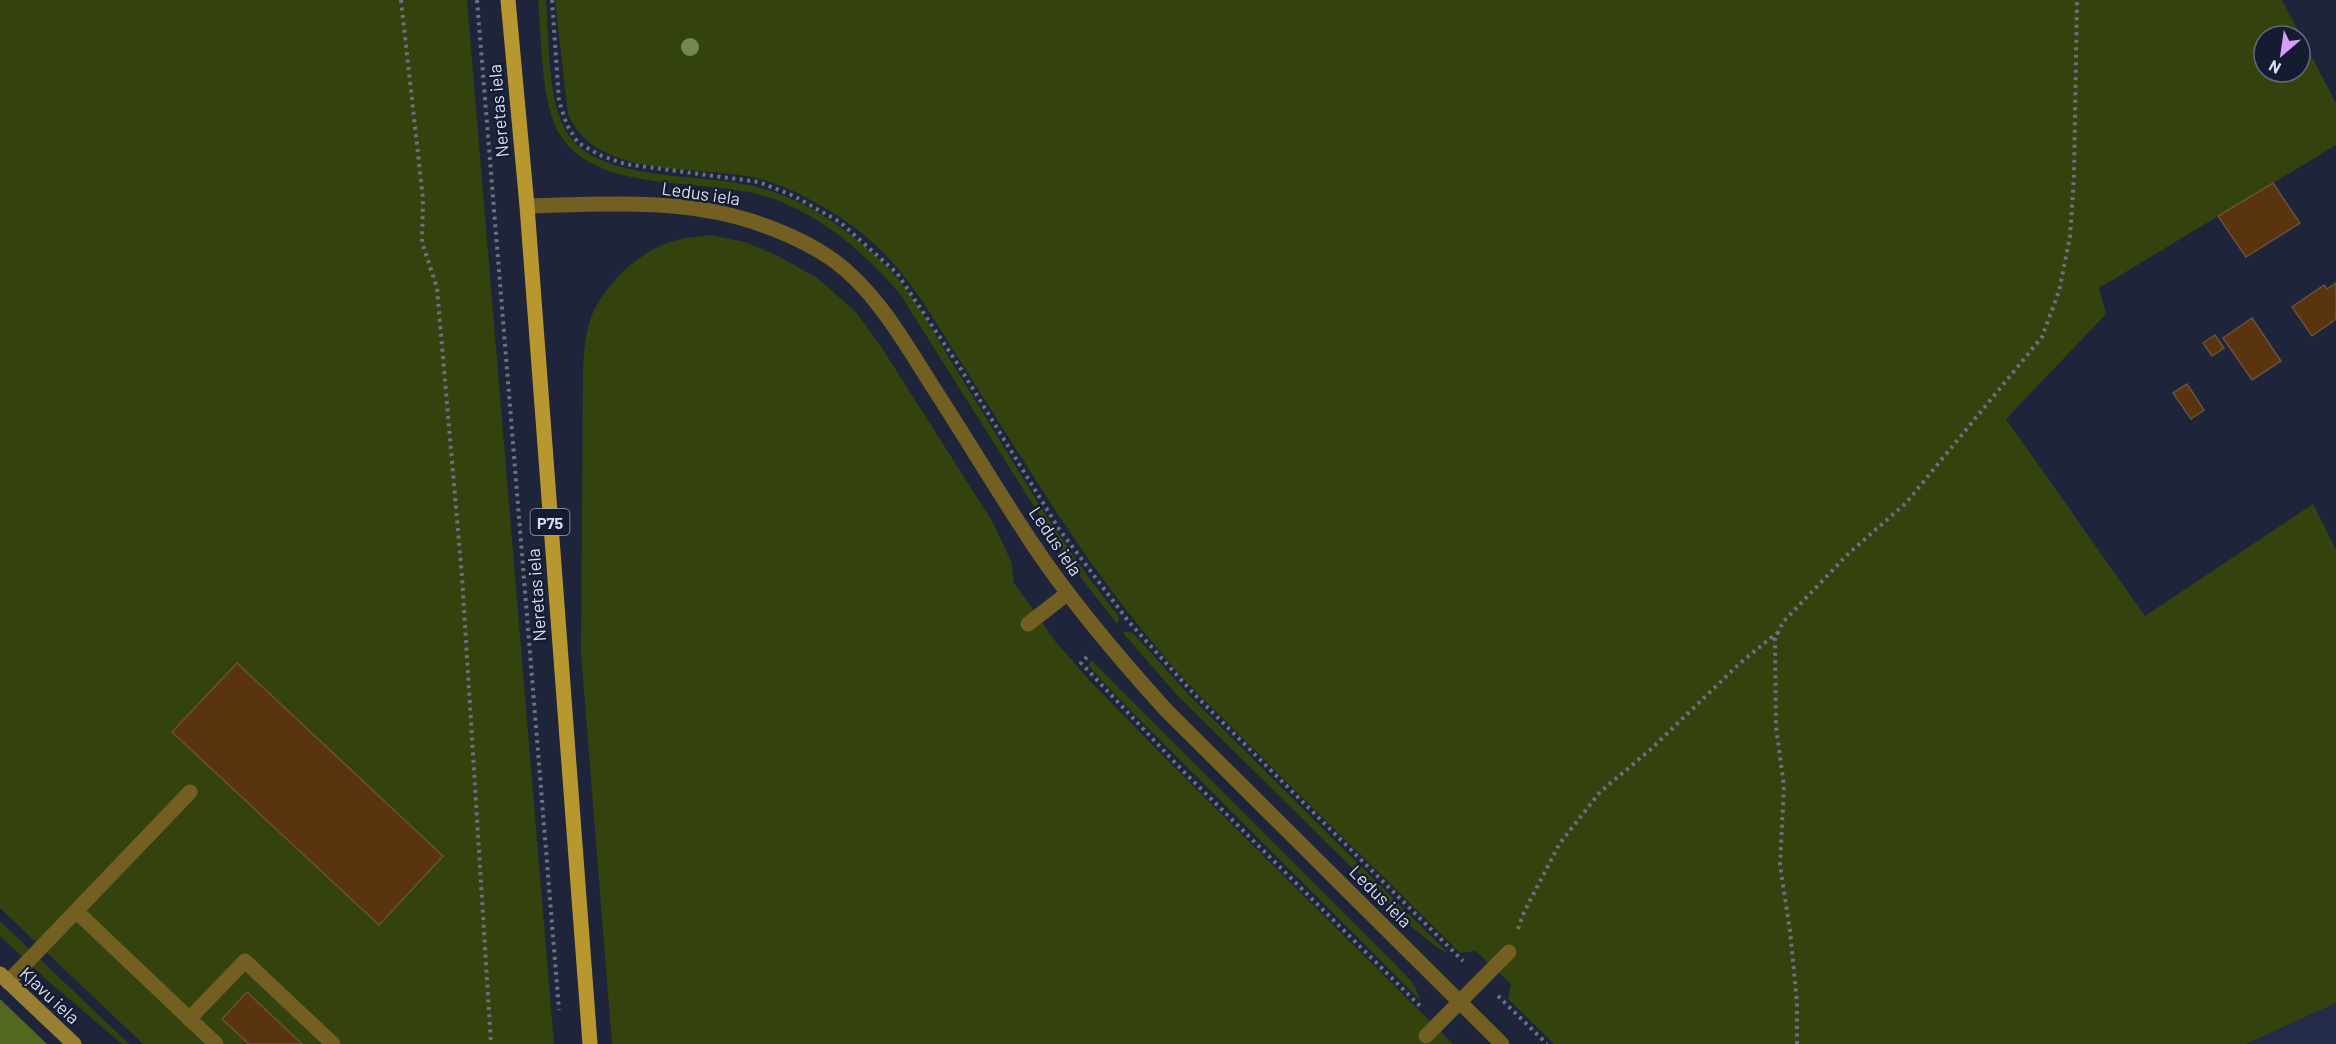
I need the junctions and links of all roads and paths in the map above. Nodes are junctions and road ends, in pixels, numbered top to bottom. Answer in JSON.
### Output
{"nodes":[{"id":1,"x":401,"y":0,"type":"edge"},
{"id":2,"x":477,"y":0,"type":"edge"},
{"id":3,"x":508,"y":0,"type":"edge"},
{"id":4,"x":2077,"y":0,"type":"edge"},
{"id":5,"x":526,"y":206,"type":"junction"},
{"id":6,"x":1068,"y":593,"type":"junction"},
{"id":7,"x":1028,"y":624,"type":"dead end"},
{"id":8,"x":1779,"y":631,"type":"junction"},
{"id":9,"x":190,"y":792,"type":"dead end"},
{"id":10,"x":76,"y":911,"type":"junction"},
{"id":11,"x":1509,"y":952,"type":"joint"},
{"id":12,"x":4,"y":978,"type":"edge"},
{"id":13,"x":1460,"y":1002,"type":"junction"},
{"id":14,"x":189,"y":1019,"type":"junction"},
{"id":15,"x":560,"y":1020,"type":"dead end"},
{"id":16,"x":1426,"y":1036,"type":"dead end"},
{"id":17,"x":74,"y":1044,"type":"edge"},
{"id":18,"x":216,"y":1044,"type":"edge"},
{"id":19,"x":333,"y":1044,"type":"edge"},
{"id":20,"x":491,"y":1044,"type":"edge"},
{"id":21,"x":590,"y":1044,"type":"edge"},
{"id":22,"x":1502,"y":1044,"type":"edge"},
{"id":23,"x":1797,"y":1044,"type":"edge"}],
"edges":[{"from":1,"to":20,"type":"path"},
{"from":2,"to":15,"type":"path"},
{"from":3,"to":5,"type":"main road","name":"Neretas iela","number":"P75"},
{"from":4,"to":8,"type":"path"},
{"from":5,"to":6,"type":"street","name":"Ledus iela"},
{"from":5,"to":21,"type":"main road","name":"Neretas iela","number":"P75"},
{"from":6,"to":7,"type":"street"},
{"from":6,"to":13,"type":"street","name":"Ledus iela"},
{"from":8,"to":11,"type":"path"},
{"from":8,"to":23,"type":"path"},
{"from":9,"to":10,"type":"street"},
{"from":10,"to":12,"type":"street"},
{"from":10,"to":14,"type":"street"},
{"from":11,"to":13,"type":"street"},
{"from":12,"to":17,"type":"street","name":"Kļavu iela"},
{"from":13,"to":16,"type":"street"},
{"from":13,"to":22,"type":"street","name":"Ledus iela"},
{"from":14,"to":18,"type":"street"},
{"from":14,"to":19,"type":"street"}]}
